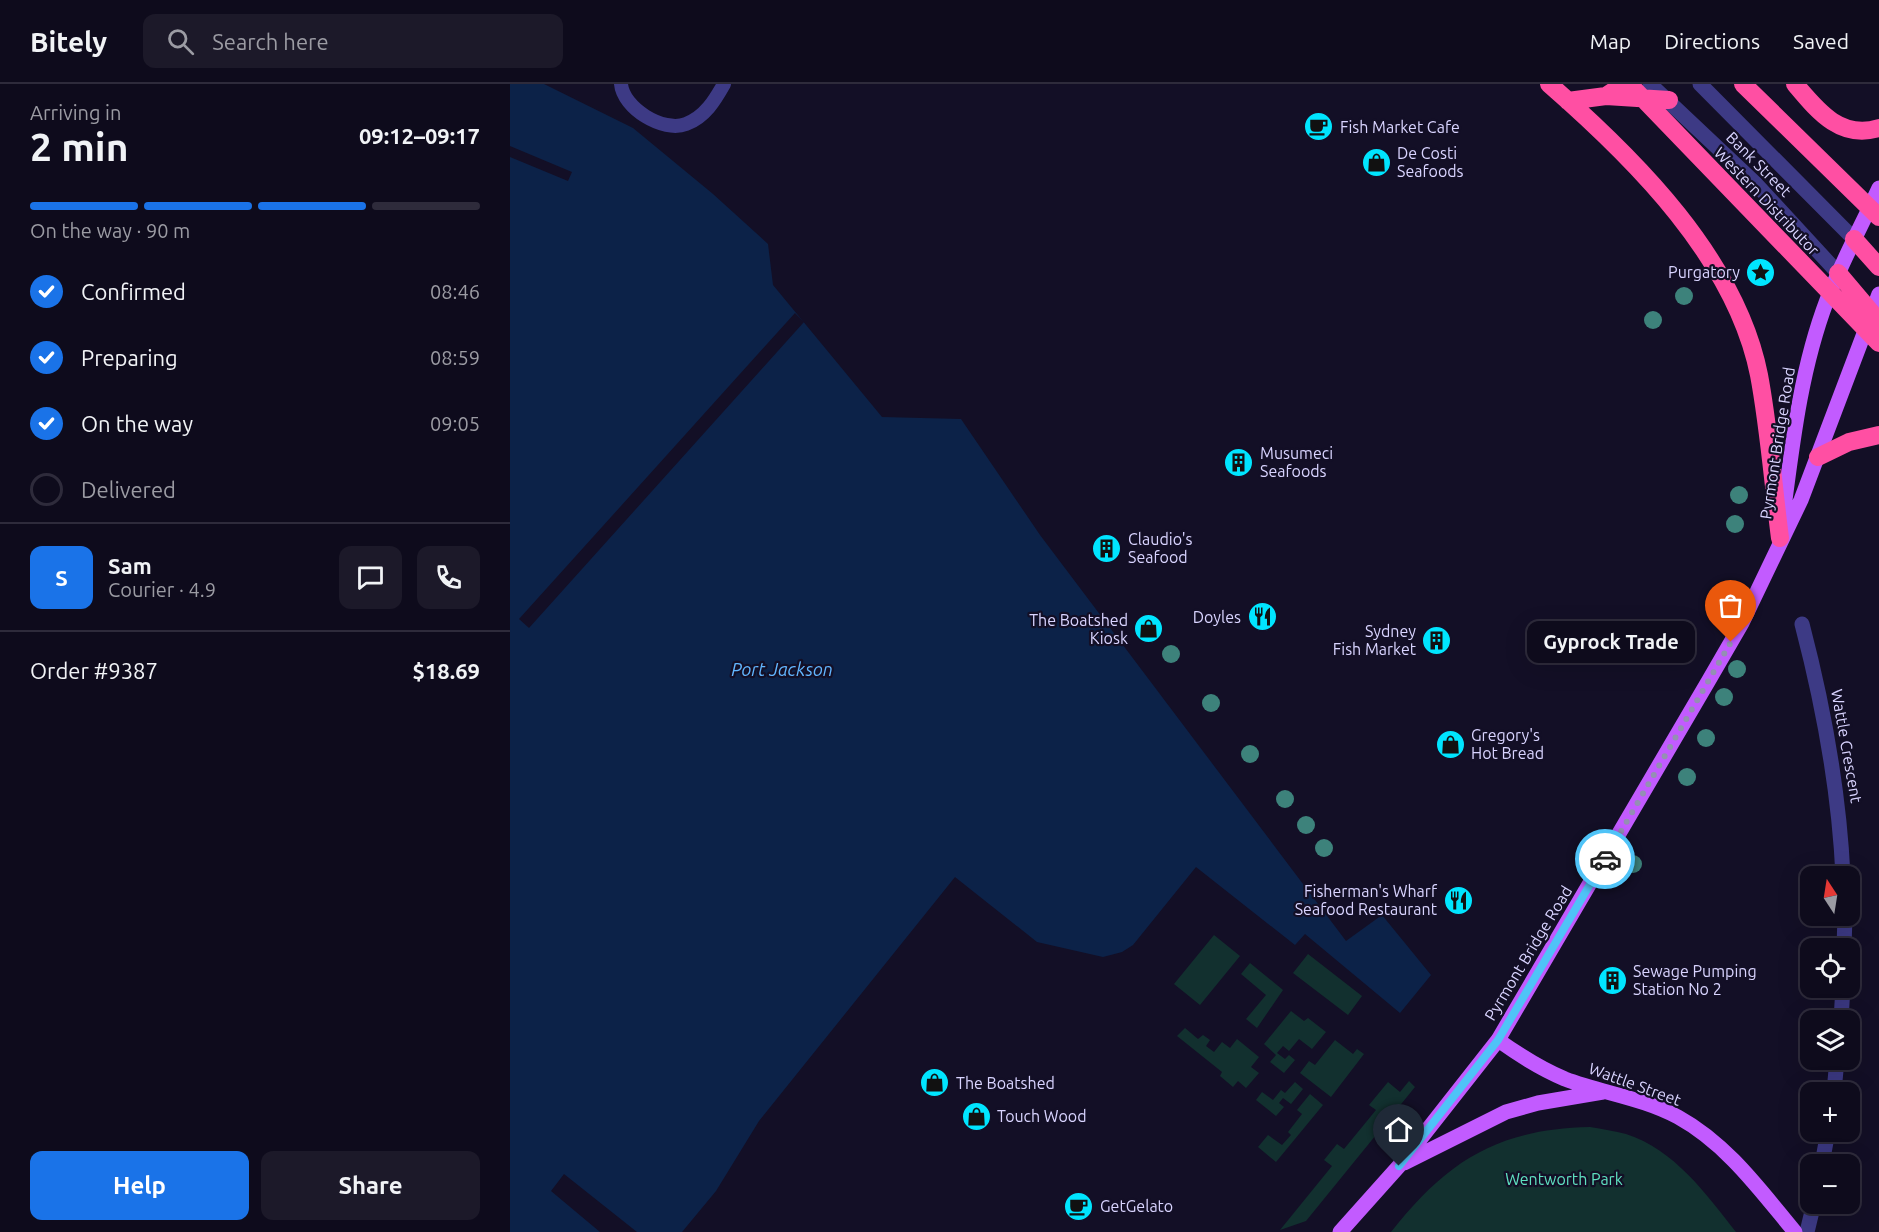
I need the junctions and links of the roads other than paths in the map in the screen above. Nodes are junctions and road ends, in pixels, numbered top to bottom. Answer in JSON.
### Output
{"nodes":[{"id":1,"x":621,"y":84,"type":"edge"},
{"id":2,"x":724,"y":84,"type":"edge"},
{"id":3,"x":1550,"y":84,"type":"edge"},
{"id":4,"x":1623,"y":84,"type":"edge"},
{"id":5,"x":1629,"y":84,"type":"edge"},
{"id":6,"x":1650,"y":84,"type":"edge"},
{"id":7,"x":1700,"y":84,"type":"edge"},
{"id":8,"x":1743,"y":84,"type":"edge"},
{"id":9,"x":1795,"y":84,"type":"edge"},
{"id":10,"x":1606,"y":96,"type":"junction"},
{"id":11,"x":1669,"y":100,"type":"junction"},
{"id":12,"x":1568,"y":101,"type":"junction"},
{"id":13,"x":1879,"y":128,"type":"edge"},
{"id":14,"x":1879,"y":188,"type":"edge"},
{"id":15,"x":1879,"y":217,"type":"edge"},
{"id":16,"x":1854,"y":239,"type":"junction"},
{"id":17,"x":1879,"y":267,"type":"edge"},
{"id":18,"x":1838,"y":273,"type":"junction"},
{"id":19,"x":1879,"y":294,"type":"edge"},
{"id":20,"x":1871,"y":312,"type":"junction"},
{"id":21,"x":1879,"y":329,"type":"edge"},
{"id":22,"x":1879,"y":343,"type":"edge"},
{"id":23,"x":1879,"y":435,"type":"edge"},
{"id":24,"x":1818,"y":457,"type":"junction"},
{"id":25,"x":1780,"y":538,"type":"junction"},
{"id":26,"x":1802,"y":624,"type":"dead end"},
{"id":27,"x":1843,"y":866,"type":"edge"},
{"id":28,"x":1498,"y":1040,"type":"junction"},
{"id":29,"x":1606,"y":1092,"type":"junction"},
{"id":30,"x":1399,"y":1166,"type":"junction"},
{"id":31,"x":1812,"y":1214,"type":"edge"},
{"id":32,"x":1340,"y":1232,"type":"edge"},
{"id":33,"x":1795,"y":1232,"type":"edge"},
{"id":34,"x":1808,"y":1232,"type":"edge"}],
"edges":[{"from":1,"to":2,"type":"lane"},
{"from":3,"to":12,"type":"highway"},
{"from":4,"to":10,"type":"highway"},
{"from":5,"to":22,"type":"highway","name":"Western Distributor"},
{"from":6,"to":11,"type":"street","name":"Bank Street"},
{"from":7,"to":16,"type":"street","name":"Bank Street"},
{"from":8,"to":15,"type":"highway"},
{"from":9,"to":13,"type":"highway"},
{"from":10,"to":11,"type":"highway"},
{"from":10,"to":12,"type":"highway"},
{"from":11,"to":18,"type":"street","name":"Bank Street"},
{"from":12,"to":25,"type":"highway"},
{"from":14,"to":16,"type":"main road","name":"Pyrmont Bridge Road"},
{"from":16,"to":17,"type":"highway"},
{"from":16,"to":18,"type":"main road","name":"Pyrmont Bridge Road"},
{"from":18,"to":20,"type":"highway"},
{"from":18,"to":25,"type":"main road","name":"Pyrmont Bridge Road"},
{"from":19,"to":20,"type":"main road","name":"Pyrmont Bridge Road"},
{"from":20,"to":21,"type":"highway"},
{"from":20,"to":24,"type":"main road","name":"Pyrmont Bridge Road"},
{"from":23,"to":24,"type":"highway"},
{"from":24,"to":25,"type":"main road","name":"Pyrmont Bridge Road"},
{"from":25,"to":28,"type":"main road","name":"Pyrmont Bridge Road"},
{"from":26,"to":27,"type":"street","name":"Wattle Crescent"},
{"from":28,"to":29,"type":"main road","name":"Wattle Street"},
{"from":28,"to":30,"type":"main road","name":"Pyrmont Bridge Road"},
{"from":29,"to":30,"type":"main road"},
{"from":29,"to":33,"type":"main road","name":"Wattle Street"},
{"from":30,"to":32,"type":"main road","name":"Pyrmont Bridge Road"},
{"from":31,"to":34,"type":"street"}]}
